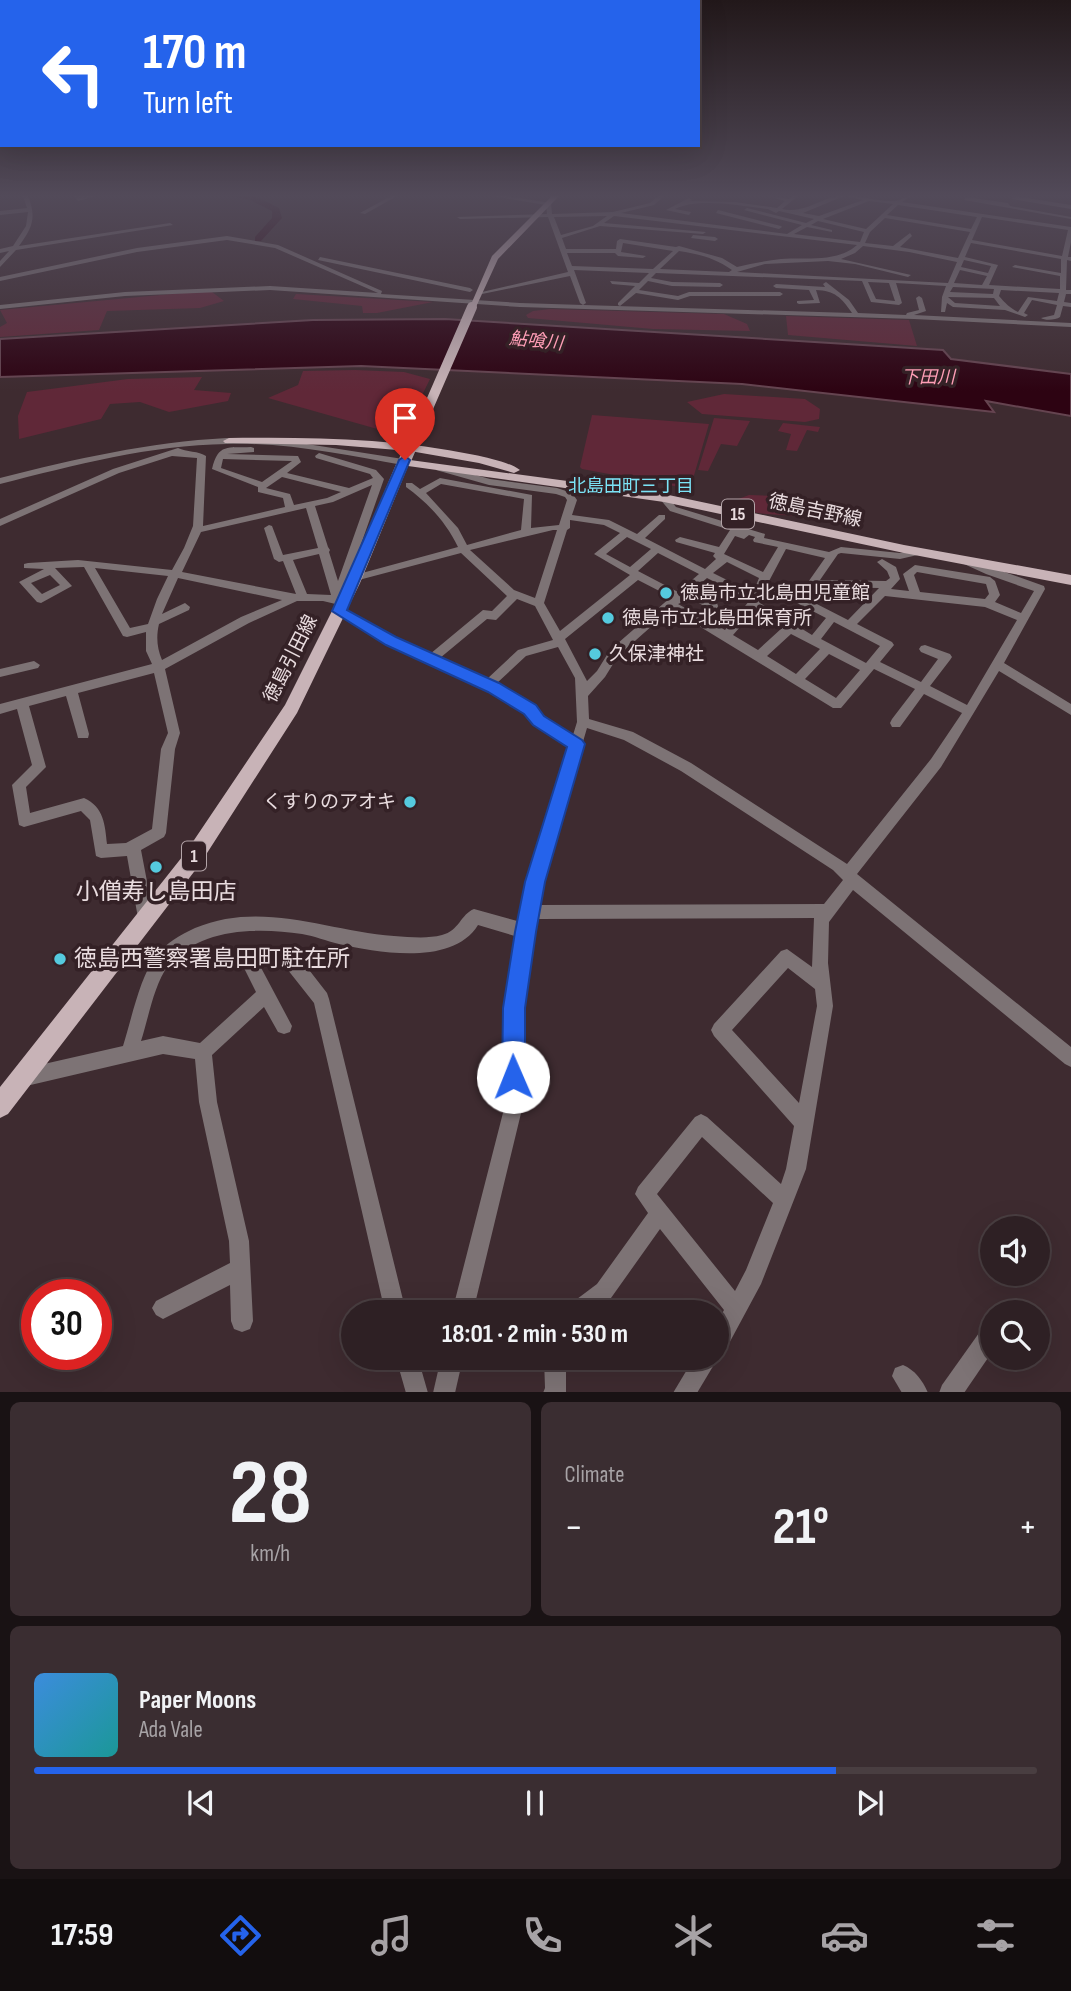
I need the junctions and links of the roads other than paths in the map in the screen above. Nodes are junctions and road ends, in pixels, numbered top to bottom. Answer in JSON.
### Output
{"nodes":[{"id":1,"x":85,"y":261,"type":"edge"},
{"id":2,"x":313,"y":261,"type":"edge"},
{"id":3,"x":321,"y":261,"type":"edge"},
{"id":4,"x":494,"y":261,"type":"edge"},
{"id":5,"x":568,"y":261,"type":"edge"},
{"id":6,"x":641,"y":261,"type":"edge"},
{"id":7,"x":666,"y":261,"type":"edge"},
{"id":8,"x":694,"y":261,"type":"edge"},
{"id":9,"x":723,"y":261,"type":"joint"},
{"id":10,"x":808,"y":261,"type":"edge"},
{"id":11,"x":832,"y":261,"type":"edge"},
{"id":12,"x":837,"y":261,"type":"edge"},
{"id":13,"x":957,"y":261,"type":"edge"},
{"id":14,"x":1039,"y":261,"type":"edge"},
{"id":15,"x":783,"y":262,"type":"junction"},
{"id":16,"x":962,"y":262,"type":"junction"},
{"id":17,"x":1067,"y":262,"type":"edge"},
{"id":18,"x":636,"y":270,"type":"junction"},
{"id":19,"x":1034,"y":270,"type":"junction"},
{"id":20,"x":572,"y":271,"type":"junction"},
{"id":21,"x":658,"y":271,"type":"junction"},
{"id":22,"x":687,"y":272,"type":"junction"},
{"id":23,"x":698,"y":272,"type":"junction"},
{"id":24,"x":735,"y":272,"type":"junction"},
{"id":25,"x":719,"y":273,"type":"junction"},
{"id":26,"x":770,"y":275,"type":"junction"},
{"id":27,"x":787,"y":275,"type":"junction"},
{"id":28,"x":991,"y":275,"type":"junction"},
{"id":29,"x":826,"y":277,"type":"junction"},
{"id":30,"x":0,"y":279,"type":"edge"},
{"id":31,"x":649,"y":279,"type":"junction"},
{"id":32,"x":864,"y":279,"type":"junction"},
{"id":33,"x":1067,"y":279,"type":"edge"},
{"id":34,"x":892,"y":281,"type":"junction"},
{"id":35,"x":612,"y":282,"type":"dead end"},
{"id":36,"x":919,"y":282,"type":"junction"},
{"id":37,"x":951,"y":284,"type":"junction"},
{"id":38,"x":720,"y":285,"type":"junction"},
{"id":39,"x":776,"y":286,"type":"junction"},
{"id":40,"x":985,"y":286,"type":"junction"},
{"id":41,"x":998,"y":287,"type":"junction"},
{"id":42,"x":639,"y":288,"type":"junction"},
{"id":43,"x":1016,"y":288,"type":"junction"},
{"id":44,"x":812,"y":289,"type":"junction"},
{"id":45,"x":832,"y":289,"type":"junction"},
{"id":46,"x":470,"y":290,"type":"dead end"},
{"id":47,"x":857,"y":291,"type":"dead end"},
{"id":48,"x":326,"y":292,"type":"junction"},
{"id":49,"x":380,"y":292,"type":"junction"},
{"id":50,"x":1067,"y":292,"type":"edge"},
{"id":51,"x":484,"y":293,"type":"dead end"},
{"id":52,"x":724,"y":294,"type":"junction"},
{"id":53,"x":750,"y":296,"type":"junction"},
{"id":54,"x":897,"y":296,"type":"junction"},
{"id":55,"x":946,"y":296,"type":"junction"},
{"id":56,"x":996,"y":296,"type":"junction"},
{"id":57,"x":919,"y":298,"type":"junction"},
{"id":58,"x":785,"y":299,"type":"junction"},
{"id":59,"x":440,"y":300,"type":"junction"},
{"id":60,"x":873,"y":301,"type":"junction"},
{"id":61,"x":799,"y":302,"type":"dead end"},
{"id":62,"x":474,"y":303,"type":"junction"},
{"id":63,"x":583,"y":303,"type":"junction"},
{"id":64,"x":1061,"y":303,"type":"junction"},
{"id":65,"x":520,"y":304,"type":"junction"},
{"id":66,"x":620,"y":304,"type":"junction"},
{"id":67,"x":1071,"y":305,"type":"edge"},
{"id":68,"x":0,"y":307,"type":"edge"},
{"id":69,"x":754,"y":307,"type":"junction"},
{"id":70,"x":1006,"y":308,"type":"junction"},
{"id":71,"x":798,"y":311,"type":"junction"},
{"id":72,"x":943,"y":311,"type":"junction"},
{"id":73,"x":855,"y":313,"type":"junction"},
{"id":74,"x":1020,"y":314,"type":"junction"},
{"id":75,"x":888,"y":315,"type":"junction"},
{"id":76,"x":899,"y":317,"type":"junction"},
{"id":77,"x":914,"y":317,"type":"junction"},
{"id":78,"x":1056,"y":317,"type":"junction"},
{"id":79,"x":991,"y":321,"type":"junction"},
{"id":80,"x":1002,"y":321,"type":"junction"},
{"id":81,"x":1071,"y":324,"type":"edge"},
{"id":82,"x":229,"y":441,"type":"junction"},
{"id":83,"x":290,"y":447,"type":"junction"},
{"id":84,"x":186,"y":449,"type":"junction"},
{"id":85,"x":171,"y":453,"type":"junction"},
{"id":86,"x":220,"y":455,"type":"junction"},
{"id":87,"x":404,"y":461,"type":"junction"},
{"id":88,"x":430,"y":465,"type":"junction"},
{"id":89,"x":280,"y":474,"type":"junction"},
{"id":90,"x":379,"y":479,"type":"junction"},
{"id":91,"x":0,"y":481,"type":"edge"},
{"id":92,"x":551,"y":483,"type":"junction"},
{"id":93,"x":409,"y":485,"type":"dead end"},
{"id":94,"x":263,"y":486,"type":"junction"},
{"id":95,"x":348,"y":491,"type":"junction"},
{"id":96,"x":419,"y":493,"type":"junction"},
{"id":97,"x":664,"y":498,"type":"junction"},
{"id":98,"x":310,"y":505,"type":"junction"},
{"id":99,"x":290,"y":509,"type":"junction"},
{"id":100,"x":662,"y":517,"type":"dead end"},
{"id":101,"x":0,"y":523,"type":"edge"},
{"id":102,"x":566,"y":523,"type":"junction"},
{"id":103,"x":269,"y":528,"type":"dead end"},
{"id":104,"x":197,"y":530,"type":"junction"},
{"id":105,"x":526,"y":532,"type":"junction"},
{"id":106,"x":628,"y":532,"type":"junction"},
{"id":107,"x":639,"y":538,"type":"junction"},
{"id":108,"x":680,"y":540,"type":"dead end"},
{"id":109,"x":758,"y":540,"type":"junction"},
{"id":110,"x":785,"y":545,"type":"junction"},
{"id":111,"x":658,"y":548,"type":"junction"},
{"id":112,"x":325,"y":550,"type":"junction"},
{"id":113,"x":464,"y":550,"type":"junction"},
{"id":114,"x":918,"y":552,"type":"junction"},
{"id":115,"x":116,"y":555,"type":"dead end"},
{"id":116,"x":722,"y":555,"type":"junction"},
{"id":117,"x":832,"y":556,"type":"junction"},
{"id":118,"x":287,"y":558,"type":"junction"},
{"id":119,"x":966,"y":561,"type":"junction"},
{"id":120,"x":882,"y":562,"type":"dead end"},
{"id":121,"x":87,"y":564,"type":"junction"},
{"id":122,"x":28,"y":566,"type":"dead end"},
{"id":123,"x":105,"y":567,"type":"junction"},
{"id":124,"x":48,"y":568,"type":"junction"},
{"id":125,"x":634,"y":573,"type":"junction"},
{"id":126,"x":709,"y":573,"type":"junction"},
{"id":127,"x":177,"y":574,"type":"junction"},
{"id":128,"x":355,"y":578,"type":"junction"},
{"id":129,"x":80,"y":579,"type":"dead end"},
{"id":130,"x":1071,"y":580,"type":"edge"},
{"id":131,"x":764,"y":581,"type":"junction"},
{"id":132,"x":813,"y":583,"type":"junction"},
{"id":133,"x":67,"y":586,"type":"junction"},
{"id":134,"x":885,"y":589,"type":"junction"},
{"id":135,"x":515,"y":595,"type":"junction"},
{"id":136,"x":916,"y":596,"type":"junction"},
{"id":137,"x":301,"y":597,"type":"junction"},
{"id":138,"x":680,"y":598,"type":"junction"},
{"id":139,"x":41,"y":599,"type":"junction"},
{"id":140,"x":801,"y":600,"type":"junction"},
{"id":141,"x":755,"y":601,"type":"junction"},
{"id":142,"x":539,"y":603,"type":"junction"},
{"id":143,"x":987,"y":603,"type":"junction"},
{"id":144,"x":340,"y":604,"type":"junction"},
{"id":145,"x":29,"y":605,"type":"dead end"},
{"id":146,"x":713,"y":606,"type":"dead end"},
{"id":147,"x":185,"y":607,"type":"dead end"},
{"id":148,"x":833,"y":617,"type":"junction"},
{"id":149,"x":1023,"y":618,"type":"junction"},
{"id":150,"x":153,"y":624,"type":"junction"},
{"id":151,"x":850,"y":625,"type":"junction"},
{"id":152,"x":790,"y":628,"type":"junction"},
{"id":153,"x":726,"y":636,"type":"junction"},
{"id":154,"x":814,"y":640,"type":"junction"},
{"id":155,"x":559,"y":641,"type":"junction"},
{"id":156,"x":828,"y":648,"type":"junction"},
{"id":157,"x":925,"y":649,"type":"dead end"},
{"id":158,"x":759,"y":656,"type":"junction"},
{"id":159,"x":431,"y":659,"type":"junction"},
{"id":160,"x":997,"y":664,"type":"junction"},
{"id":161,"x":34,"y":665,"type":"dead end"},
{"id":162,"x":870,"y":666,"type":"junction"},
{"id":163,"x":159,"y":667,"type":"junction"},
{"id":164,"x":0,"y":673,"type":"edge"},
{"id":165,"x":797,"y":680,"type":"junction"},
{"id":166,"x":488,"y":685,"type":"junction"},
{"id":167,"x":924,"y":689,"type":"junction"},
{"id":168,"x":71,"y":691,"type":"junction"},
{"id":169,"x":584,"y":693,"type":"junction"},
{"id":170,"x":22,"y":703,"type":"junction"},
{"id":171,"x":0,"y":709,"type":"edge"},
{"id":172,"x":1071,"y":710,"type":"edge"},
{"id":173,"x":969,"y":711,"type":"junction"},
{"id":174,"x":583,"y":722,"type":"junction"},
{"id":175,"x":896,"y":723,"type":"dead end"},
{"id":176,"x":83,"y":734,"type":"dead end"},
{"id":177,"x":576,"y":744,"type":"junction"},
{"id":178,"x":133,"y":846,"type":"junction"},
{"id":179,"x":849,"y":877,"type":"junction"},
{"id":180,"x":828,"y":911,"type":"junction"},
{"id":181,"x":529,"y":912,"type":"junction"},
{"id":182,"x":146,"y":918,"type":"junction"},
{"id":183,"x":525,"y":932,"type":"junction"},
{"id":184,"x":286,"y":954,"type":"dead end"},
{"id":185,"x":252,"y":968,"type":"dead end"},
{"id":186,"x":823,"y":985,"type":"junction"},
{"id":187,"x":266,"y":994,"type":"junction"},
{"id":188,"x":284,"y":1026,"type":"dead end"},
{"id":189,"x":203,"y":1052,"type":"junction"},
{"id":190,"x":129,"y":1053,"type":"junction"},
{"id":191,"x":1071,"y":1058,"type":"edge"},
{"id":192,"x":22,"y":1079,"type":"junction"},
{"id":193,"x":0,"y":1106,"type":"edge"},
{"id":194,"x":805,"y":1124,"type":"junction"},
{"id":195,"x":785,"y":1201,"type":"junction"},
{"id":196,"x":660,"y":1213,"type":"junction"},
{"id":197,"x":240,"y":1269,"type":"junction"},
{"id":198,"x":393,"y":1300,"type":"edge"},
{"id":199,"x":466,"y":1300,"type":"edge"},
{"id":200,"x":593,"y":1300,"type":"edge"},
{"id":201,"x":163,"y":1308,"type":"dead end"},
{"id":202,"x":736,"y":1309,"type":"junction"},
{"id":203,"x":242,"y":1321,"type":"dead end"},
{"id":204,"x":729,"y":1321,"type":"edge"},
{"id":205,"x":980,"y":1351,"type":"edge"},
{"id":206,"x":411,"y":1370,"type":"edge"},
{"id":207,"x":449,"y":1370,"type":"edge"},
{"id":208,"x":555,"y":1370,"type":"edge"},
{"id":209,"x":699,"y":1370,"type":"edge"},
{"id":210,"x":417,"y":1392,"type":"edge"},
{"id":211,"x":444,"y":1392,"type":"edge"},
{"id":212,"x":554,"y":1392,"type":"edge"},
{"id":213,"x":684,"y":1392,"type":"edge"},
{"id":214,"x":950,"y":1392,"type":"edge"}],
"edges":[{"from":1,"to":30,"type":"street"},
{"from":2,"to":49,"type":"street"},
{"from":3,"to":46,"type":"street"},
{"from":4,"to":62,"type":"main road","name":"徳島引田線","number":"1"},
{"from":5,"to":20,"type":"street"},
{"from":6,"to":18,"type":"street"},
{"from":7,"to":21,"type":"street"},
{"from":8,"to":22,"type":"street"},
{"from":9,"to":23,"type":"street"},
{"from":9,"to":24,"type":"street"},
{"from":10,"to":15,"type":"street"},
{"from":11,"to":29,"type":"street"},
{"from":12,"to":37,"type":"street"},
{"from":13,"to":16,"type":"street"},
{"from":14,"to":19,"type":"street"},
{"from":15,"to":24,"type":"street"},
{"from":15,"to":27,"type":"street"},
{"from":16,"to":28,"type":"street"},
{"from":16,"to":28,"type":"street"},
{"from":16,"to":37,"type":"street"},
{"from":17,"to":33,"type":"street"},
{"from":18,"to":20,"type":"street"},
{"from":18,"to":21,"type":"street"},
{"from":19,"to":33,"type":"street"},
{"from":19,"to":43,"type":"street"},
{"from":20,"to":51,"type":"street"},
{"from":20,"to":63,"type":"street"},
{"from":21,"to":22,"type":"street"},
{"from":21,"to":31,"type":"street"},
{"from":22,"to":23,"type":"street"},
{"from":23,"to":25,"type":"street"},
{"from":24,"to":25,"type":"street"},
{"from":24,"to":26,"type":"street"},
{"from":24,"to":53,"type":"street"},
{"from":25,"to":38,"type":"street"},
{"from":26,"to":27,"type":"street"},
{"from":26,"to":39,"type":"street"},
{"from":27,"to":29,"type":"street"},
{"from":28,"to":40,"type":"street"},
{"from":29,"to":32,"type":"street"},
{"from":29,"to":45,"type":"street"},
{"from":31,"to":38,"type":"street"},
{"from":31,"to":42,"type":"street"},
{"from":32,"to":34,"type":"street"},
{"from":32,"to":60,"type":"street"},
{"from":33,"to":50,"type":"street"},
{"from":34,"to":36,"type":"street"},
{"from":34,"to":54,"type":"street"},
{"from":35,"to":42,"type":"street"},
{"from":36,"to":37,"type":"street"},
{"from":36,"to":57,"type":"street"},
{"from":37,"to":40,"type":"street"},
{"from":37,"to":55,"type":"street"},
{"from":38,"to":52,"type":"street"},
{"from":39,"to":44,"type":"street"},
{"from":39,"to":58,"type":"street"},
{"from":40,"to":41,"type":"street"},
{"from":41,"to":43,"type":"street"},
{"from":41,"to":56,"type":"street"},
{"from":42,"to":52,"type":"street"},
{"from":42,"to":66,"type":"street"},
{"from":43,"to":50,"type":"street"},
{"from":44,"to":45,"type":"street"},
{"from":44,"to":61,"type":"street"},
{"from":45,"to":73,"type":"street"},
{"from":47,"to":60,"type":"street"},
{"from":48,"to":49,"type":"street"},
{"from":48,"to":59,"type":"street"},
{"from":48,"to":68,"type":"street"},
{"from":49,"to":59,"type":"street"},
{"from":50,"to":64,"type":"street"},
{"from":52,"to":53,"type":"street"},
{"from":53,"to":58,"type":"street"},
{"from":53,"to":69,"type":"street"},
{"from":54,"to":57,"type":"street"},
{"from":54,"to":60,"type":"street"},
{"from":55,"to":56,"type":"street"},
{"from":55,"to":70,"type":"street"},
{"from":55,"to":72,"type":"street"},
{"from":56,"to":70,"type":"street"},
{"from":57,"to":75,"type":"street"},
{"from":58,"to":71,"type":"street"},
{"from":59,"to":62,"type":"street"},
{"from":62,"to":65,"type":"street"},
{"from":62,"to":87,"type":"main road","name":"徳島引田線","number":"1","bridge":true},
{"from":63,"to":65,"type":"street"},
{"from":63,"to":66,"type":"street"},
{"from":64,"to":67,"type":"street"},
{"from":64,"to":74,"type":"street"},
{"from":64,"to":78,"type":"street"},
{"from":65,"to":76,"type":"street"},
{"from":66,"to":69,"type":"street"},
{"from":69,"to":71,"type":"street"},
{"from":70,"to":74,"type":"street"},
{"from":71,"to":73,"type":"street"},
{"from":72,"to":77,"type":"street"},
{"from":72,"to":79,"type":"street"},
{"from":73,"to":75,"type":"street"},
{"from":74,"to":78,"type":"street"},
{"from":75,"to":76,"type":"street"},
{"from":76,"to":77,"type":"street"},
{"from":77,"to":79,"type":"street"},
{"from":78,"to":80,"type":"street"},
{"from":79,"to":80,"type":"street"},
{"from":80,"to":81,"type":"street"},
{"from":82,"to":83,"type":"street"},
{"from":82,"to":84,"type":"street"},
{"from":82,"to":91,"type":"street"},
{"from":82,"to":92,"type":"main road","name":"徳島吉野線","number":"15"},
{"from":83,"to":86,"type":"street"},
{"from":83,"to":87,"type":"street"},
{"from":83,"to":90,"type":"street"},
{"from":84,"to":85,"type":"street"},
{"from":84,"to":86,"type":"street"},
{"from":85,"to":101,"type":"street"},
{"from":85,"to":104,"type":"street"},
{"from":86,"to":89,"type":"street"},
{"from":86,"to":94,"type":"street"},
{"from":87,"to":88,"type":"main road","name":"徳島吉野線","number":"15"},
{"from":87,"to":128,"type":"main road","name":"徳島引田線","number":"1"},
{"from":88,"to":92,"type":"main road","name":"徳島吉野線","number":"15"},
{"from":88,"to":102,"type":"street"},
{"from":89,"to":94,"type":"street"},
{"from":89,"to":95,"type":"street"},
{"from":90,"to":95,"type":"street"},
{"from":90,"to":144,"type":"street"},
{"from":92,"to":97,"type":"main road","name":"徳島吉野線","number":"15"},
{"from":93,"to":96,"type":"street"},
{"from":94,"to":99,"type":"street"},
{"from":95,"to":98,"type":"street"},
{"from":96,"to":105,"type":"street"},
{"from":96,"to":113,"type":"street"},
{"from":97,"to":109,"type":"street"},
{"from":97,"to":114,"type":"main road","name":"徳島吉野線","number":"15"},
{"from":98,"to":99,"type":"street"},
{"from":98,"to":112,"type":"street"},
{"from":99,"to":104,"type":"street"},
{"from":100,"to":107,"type":"street"},
{"from":102,"to":105,"type":"street"},
{"from":102,"to":106,"type":"street"},
{"from":102,"to":142,"type":"street"},
{"from":103,"to":118,"type":"street"},
{"from":104,"to":127,"type":"street"},
{"from":105,"to":113,"type":"street"},
{"from":106,"to":107,"type":"street"},
{"from":106,"to":125,"type":"street"},
{"from":107,"to":111,"type":"street"},
{"from":108,"to":116,"type":"street"},
{"from":109,"to":110,"type":"street"},
{"from":109,"to":116,"type":"street"},
{"from":110,"to":117,"type":"street"},
{"from":110,"to":131,"type":"street"},
{"from":111,"to":125,"type":"street"},
{"from":111,"to":126,"type":"street"},
{"from":112,"to":118,"type":"street"},
{"from":112,"to":144,"type":"street"},
{"from":113,"to":128,"type":"street"},
{"from":113,"to":135,"type":"street"},
{"from":114,"to":117,"type":"street"},
{"from":114,"to":119,"type":"main road","name":"徳島吉野線","number":"15"},
{"from":115,"to":123,"type":"street"},
{"from":116,"to":126,"type":"street"},
{"from":116,"to":131,"type":"street"},
{"from":117,"to":132,"type":"street"},
{"from":118,"to":137,"type":"street"},
{"from":119,"to":130,"type":"main road","name":"徳島吉野線","number":"15"},
{"from":119,"to":149,"type":"street"},
{"from":120,"to":134,"type":"street"},
{"from":121,"to":123,"type":"street"},
{"from":121,"to":124,"type":"street"},
{"from":121,"to":150,"type":"street"},
{"from":122,"to":124,"type":"street"},
{"from":123,"to":127,"type":"street"},
{"from":124,"to":133,"type":"street"},
{"from":124,"to":139,"type":"street"},
{"from":125,"to":138,"type":"street"},
{"from":125,"to":155,"type":"street"},
{"from":126,"to":138,"type":"street"},
{"from":126,"to":141,"type":"street"},
{"from":127,"to":137,"type":"street"},
{"from":127,"to":150,"type":"street"},
{"from":128,"to":144,"type":"main road","name":"徳島引田線","number":"1"},
{"from":129,"to":133,"type":"street"},
{"from":131,"to":140,"type":"street"},
{"from":131,"to":141,"type":"street"},
{"from":132,"to":134,"type":"street"},
{"from":132,"to":140,"type":"street"},
{"from":133,"to":139,"type":"street"},
{"from":134,"to":136,"type":"street"},
{"from":134,"to":151,"type":"street"},
{"from":135,"to":142,"type":"street"},
{"from":135,"to":159,"type":"street"},
{"from":136,"to":143,"type":"street"},
{"from":136,"to":143,"type":"street"},
{"from":137,"to":144,"type":"street"},
{"from":137,"to":163,"type":"street"},
{"from":138,"to":146,"type":"street"},
{"from":138,"to":153,"type":"street"},
{"from":138,"to":169,"type":"street"},
{"from":139,"to":145,"type":"street"},
{"from":140,"to":148,"type":"street"},
{"from":141,"to":152,"type":"street"},
{"from":141,"to":153,"type":"street"},
{"from":142,"to":155,"type":"street"},
{"from":143,"to":149,"type":"street"},
{"from":144,"to":159,"type":"street"},
{"from":144,"to":182,"type":"main road","name":"徳島引田線","number":"1"},
{"from":147,"to":150,"type":"street"},
{"from":148,"to":151,"type":"street"},
{"from":148,"to":154,"type":"street"},
{"from":149,"to":160,"type":"street"},
{"from":150,"to":163,"type":"street"},
{"from":151,"to":162,"type":"street"},
{"from":152,"to":154,"type":"street"},
{"from":152,"to":158,"type":"street"},
{"from":153,"to":158,"type":"street"},
{"from":154,"to":156,"type":"street"},
{"from":155,"to":166,"type":"street"},
{"from":155,"to":169,"type":"street"},
{"from":156,"to":162,"type":"street"},
{"from":156,"to":165,"type":"street"},
{"from":157,"to":167,"type":"street"},
{"from":158,"to":165,"type":"street"},
{"from":159,"to":166,"type":"street"},
{"from":160,"to":172,"type":"street"},
{"from":160,"to":173,"type":"street"},
{"from":161,"to":164,"type":"street"},
{"from":162,"to":165,"type":"street"},
{"from":162,"to":167,"type":"street"},
{"from":163,"to":168,"type":"street"},
{"from":163,"to":178,"type":"street"},
{"from":166,"to":177,"type":"street"},
{"from":167,"to":173,"type":"street"},
{"from":167,"to":175,"type":"street"},
{"from":168,"to":170,"type":"street"},
{"from":168,"to":176,"type":"street"},
{"from":169,"to":174,"type":"street"},
{"from":170,"to":171,"type":"street"},
{"from":170,"to":178,"type":"street"},
{"from":173,"to":179,"type":"street"},
{"from":174,"to":177,"type":"street"},
{"from":174,"to":179,"type":"street"},
{"from":177,"to":181,"type":"street"},
{"from":178,"to":182,"type":"street"},
{"from":179,"to":180,"type":"street"},
{"from":179,"to":191,"type":"street"},
{"from":180,"to":181,"type":"street"},
{"from":180,"to":186,"type":"street"},
{"from":181,"to":183,"type":"street"},
{"from":182,"to":192,"type":"main road","name":"徳島引田線","number":"1"},
{"from":183,"to":190,"type":"street"},
{"from":183,"to":199,"type":"street"},
{"from":184,"to":198,"type":"street"},
{"from":185,"to":187,"type":"street"},
{"from":186,"to":194,"type":"street"},
{"from":186,"to":194,"type":"street"},
{"from":187,"to":188,"type":"street"},
{"from":187,"to":189,"type":"street"},
{"from":189,"to":190,"type":"street"},
{"from":189,"to":197,"type":"street"},
{"from":190,"to":192,"type":"street"},
{"from":192,"to":193,"type":"main road","name":"徳島引田線","number":"1"},
{"from":194,"to":195,"type":"street"},
{"from":195,"to":196,"type":"street"},
{"from":195,"to":202,"type":"street"},
{"from":196,"to":200,"type":"street"},
{"from":196,"to":202,"type":"street"},
{"from":197,"to":201,"type":"street"},
{"from":197,"to":203,"type":"street"},
{"from":202,"to":204,"type":"street"},
{"from":205,"to":214,"type":"street"},
{"from":206,"to":210,"type":"street"},
{"from":207,"to":211,"type":"street"},
{"from":208,"to":212,"type":"street"},
{"from":209,"to":213,"type":"street"}]}
